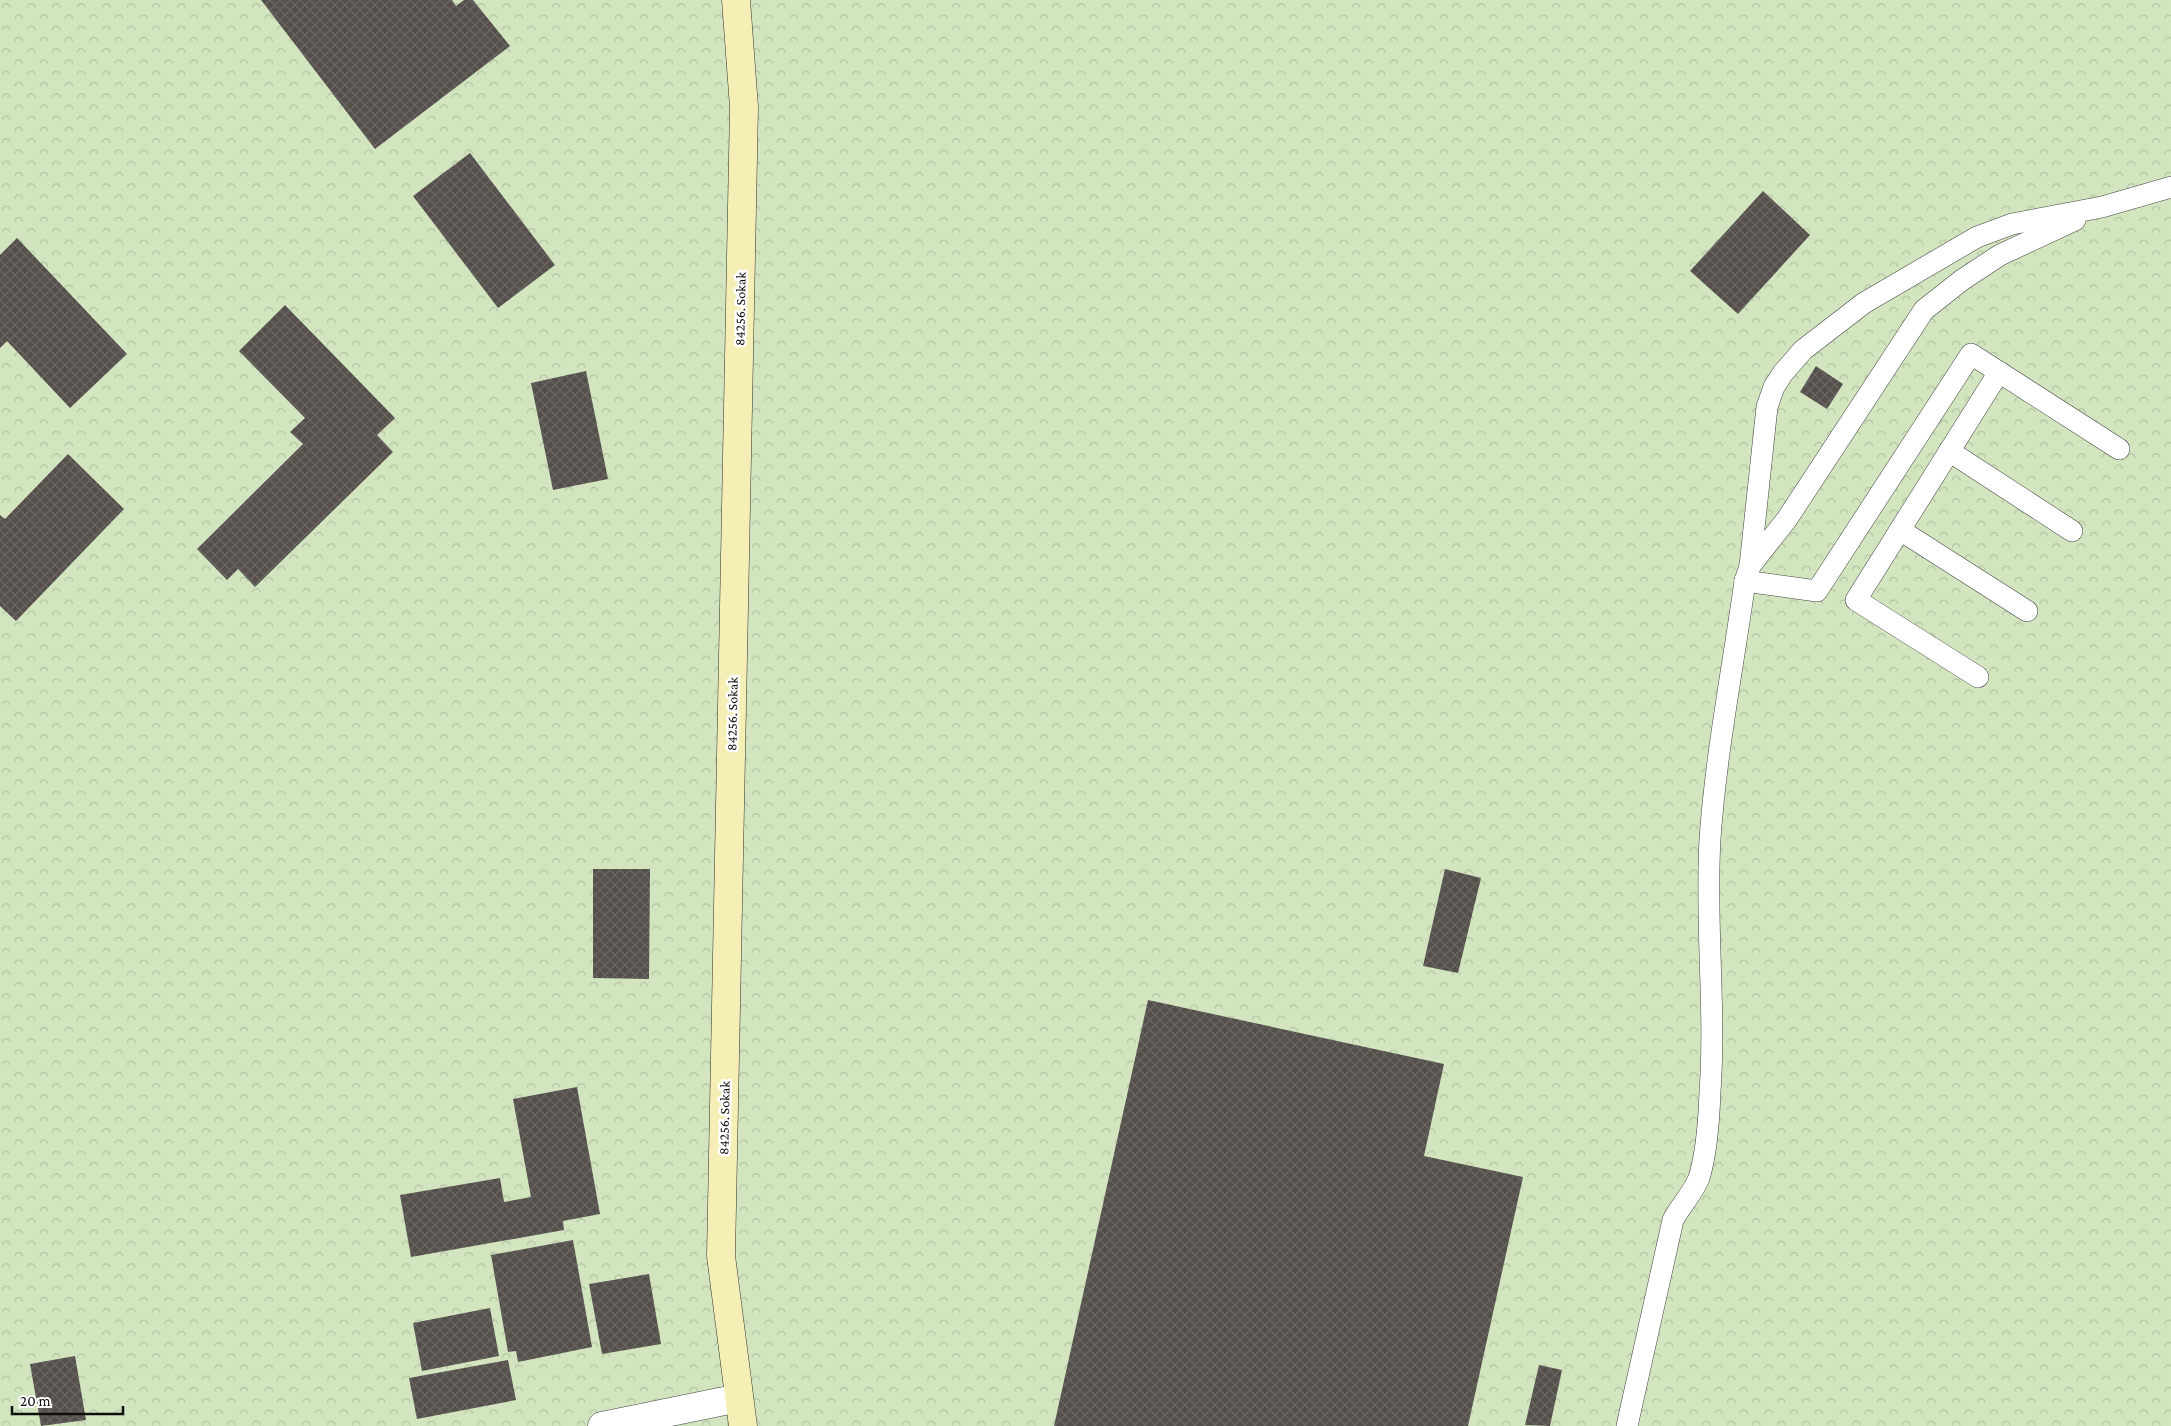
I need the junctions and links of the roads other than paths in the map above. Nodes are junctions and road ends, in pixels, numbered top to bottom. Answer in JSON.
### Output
{"nodes":[{"id":1,"x":736,"y":0,"type":"edge"},
{"id":2,"x":2171,"y":188,"type":"edge"},
{"id":3,"x":2102,"y":207,"type":"junction"},
{"id":4,"x":1999,"y":372,"type":"junction"},
{"id":5,"x":2119,"y":449,"type":"dead end"},
{"id":6,"x":1949,"y":451,"type":"junction"},
{"id":7,"x":1900,"y":530,"type":"junction"},
{"id":8,"x":2072,"y":531,"type":"dead end"},
{"id":9,"x":1747,"y":574,"type":"junction"},
{"id":10,"x":2027,"y":611,"type":"dead end"},
{"id":11,"x":1978,"y":677,"type":"dead end"},
{"id":12,"x":739,"y":1398,"type":"junction"},
{"id":13,"x":602,"y":1426,"type":"edge"},
{"id":14,"x":743,"y":1426,"type":"edge"},
{"id":15,"x":1627,"y":1426,"type":"edge"}],
"edges":[{"from":1,"to":12,"type":"street","name":"84256. Sokak"},
{"from":2,"to":3,"type":"lane"},
{"from":3,"to":9,"type":"lane"},
{"from":3,"to":9,"type":"lane"},
{"from":4,"to":5,"type":"lane"},
{"from":4,"to":6,"type":"lane"},
{"from":4,"to":9,"type":"lane"},
{"from":6,"to":7,"type":"lane"},
{"from":6,"to":8,"type":"lane"},
{"from":7,"to":10,"type":"lane"},
{"from":7,"to":11,"type":"lane"},
{"from":9,"to":15,"type":"lane"},
{"from":12,"to":13,"type":"street"},
{"from":12,"to":14,"type":"street","name":"84256. Sokak"}]}
